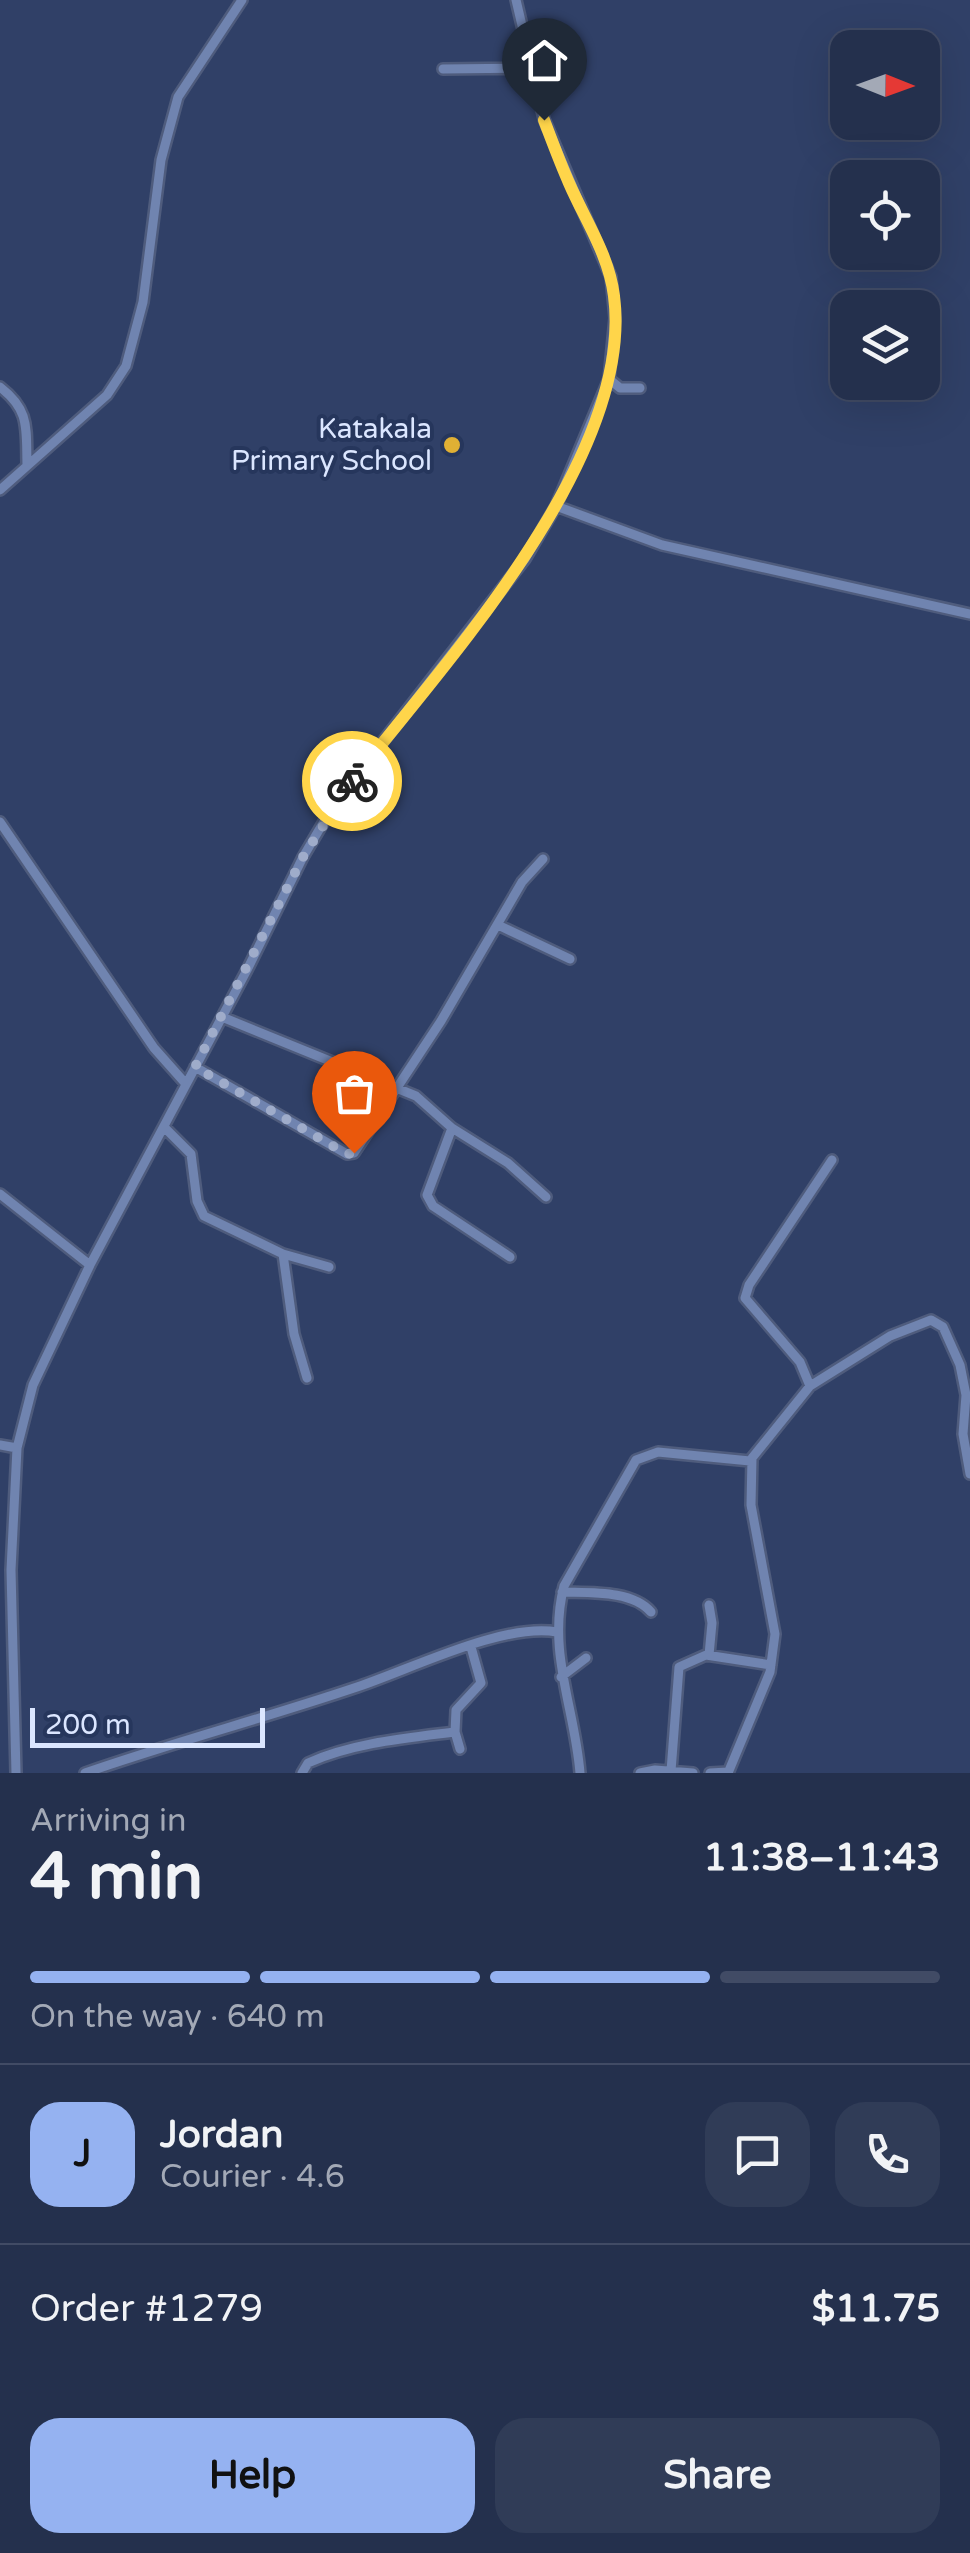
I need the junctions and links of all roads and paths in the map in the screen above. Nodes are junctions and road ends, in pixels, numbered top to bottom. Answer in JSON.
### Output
{"nodes":[{"id":1,"x":242,"y":0,"type":"edge"},
{"id":2,"x":516,"y":0,"type":"edge"},
{"id":3,"x":530,"y":68,"type":"junction"},
{"id":4,"x":443,"y":69,"type":"dead end"},
{"id":5,"x":609,"y":379,"type":"junction"},
{"id":6,"x":0,"y":386,"type":"edge"},
{"id":7,"x":640,"y":388,"type":"dead end"},
{"id":8,"x":27,"y":464,"type":"junction"},
{"id":9,"x":0,"y":490,"type":"edge"},
{"id":10,"x":556,"y":506,"type":"junction"},
{"id":11,"x":970,"y":614,"type":"edge"},
{"id":12,"x":0,"y":822,"type":"edge"},
{"id":13,"x":543,"y":858,"type":"dead end"},
{"id":14,"x":498,"y":924,"type":"junction"},
{"id":15,"x":570,"y":959,"type":"dead end"},
{"id":16,"x":222,"y":1017,"type":"junction"},
{"id":17,"x":195,"y":1067,"type":"junction"},
{"id":18,"x":186,"y":1084,"type":"junction"},
{"id":19,"x":397,"y":1085,"type":"junction"},
{"id":20,"x":164,"y":1127,"type":"junction"},
{"id":21,"x":452,"y":1128,"type":"junction"},
{"id":22,"x":832,"y":1160,"type":"dead end"},
{"id":23,"x":0,"y":1194,"type":"edge"},
{"id":24,"x":546,"y":1197,"type":"dead end"},
{"id":25,"x":283,"y":1254,"type":"junction"},
{"id":26,"x":510,"y":1256,"type":"dead end"},
{"id":27,"x":90,"y":1265,"type":"junction"},
{"id":28,"x":330,"y":1267,"type":"dead end"},
{"id":29,"x":306,"y":1378,"type":"dead end"},
{"id":30,"x":810,"y":1386,"type":"junction"},
{"id":31,"x":0,"y":1445,"type":"edge"},
{"id":32,"x":17,"y":1448,"type":"junction"},
{"id":33,"x":750,"y":1461,"type":"junction"},
{"id":34,"x":970,"y":1474,"type":"edge"},
{"id":35,"x":0,"y":1545,"type":"edge"},
{"id":36,"x":12,"y":1547,"type":"junction"},
{"id":37,"x":562,"y":1592,"type":"junction"},
{"id":38,"x":709,"y":1605,"type":"dead end"},
{"id":39,"x":6,"y":1608,"type":"edge"},
{"id":40,"x":651,"y":1612,"type":"dead end"},
{"id":41,"x":557,"y":1632,"type":"junction"},
{"id":42,"x":471,"y":1647,"type":"junction"},
{"id":43,"x":709,"y":1655,"type":"junction"},
{"id":44,"x":586,"y":1658,"type":"dead end"},
{"id":45,"x":771,"y":1665,"type":"junction"},
{"id":46,"x":562,"y":1677,"type":"junction"},
{"id":47,"x":0,"y":1704,"type":"edge"},
{"id":48,"x":12,"y":1704,"type":"junction"},
{"id":49,"x":455,"y":1732,"type":"junction"},
{"id":50,"x":460,"y":1749,"type":"dead end"},
{"id":51,"x":670,"y":1771,"type":"edge"},
{"id":52,"x":16,"y":1773,"type":"edge"},
{"id":53,"x":85,"y":1773,"type":"edge"},
{"id":54,"x":302,"y":1773,"type":"edge"},
{"id":55,"x":580,"y":1773,"type":"edge"},
{"id":56,"x":640,"y":1773,"type":"edge"},
{"id":57,"x":693,"y":1773,"type":"edge"},
{"id":58,"x":710,"y":1773,"type":"edge"},
{"id":59,"x":728,"y":1773,"type":"edge"}],
"edges":[{"from":1,"to":8,"type":"street"},
{"from":2,"to":3,"type":"street"},
{"from":3,"to":4,"type":"street"},
{"from":3,"to":5,"type":"street"},
{"from":5,"to":7,"type":"street"},
{"from":5,"to":10,"type":"street"},
{"from":6,"to":8,"type":"street"},
{"from":8,"to":9,"type":"street"},
{"from":10,"to":11,"type":"street"},
{"from":10,"to":16,"type":"street"},
{"from":12,"to":18,"type":"street"},
{"from":13,"to":14,"type":"street"},
{"from":14,"to":15,"type":"street"},
{"from":14,"to":19,"type":"street"},
{"from":16,"to":17,"type":"street"},
{"from":16,"to":19,"type":"street"},
{"from":17,"to":18,"type":"street"},
{"from":17,"to":19,"type":"street"},
{"from":18,"to":20,"type":"street"},
{"from":19,"to":21,"type":"street"},
{"from":20,"to":25,"type":"street"},
{"from":20,"to":27,"type":"street"},
{"from":21,"to":24,"type":"street"},
{"from":21,"to":26,"type":"street"},
{"from":22,"to":30,"type":"street"},
{"from":23,"to":27,"type":"street"},
{"from":25,"to":28,"type":"street"},
{"from":25,"to":29,"type":"street"},
{"from":27,"to":32,"type":"street"},
{"from":30,"to":33,"type":"street"},
{"from":30,"to":34,"type":"street"},
{"from":31,"to":32,"type":"street"},
{"from":32,"to":36,"type":"street"},
{"from":33,"to":37,"type":"street"},
{"from":33,"to":45,"type":"street"},
{"from":35,"to":36,"type":"street"},
{"from":36,"to":39,"type":"street"},
{"from":37,"to":40,"type":"street"},
{"from":37,"to":41,"type":"street"},
{"from":38,"to":43,"type":"street"},
{"from":39,"to":48,"type":"street"},
{"from":41,"to":42,"type":"street"},
{"from":41,"to":46,"type":"street"},
{"from":42,"to":49,"type":"street"},
{"from":42,"to":53,"type":"street"},
{"from":43,"to":45,"type":"street"},
{"from":43,"to":51,"type":"street"},
{"from":44,"to":46,"type":"street"},
{"from":45,"to":59,"type":"street"},
{"from":46,"to":55,"type":"street"},
{"from":47,"to":48,"type":"street"},
{"from":48,"to":52,"type":"street"},
{"from":49,"to":50,"type":"street"},
{"from":49,"to":54,"type":"street"},
{"from":51,"to":56,"type":"street"},
{"from":51,"to":57,"type":"street"},
{"from":58,"to":59,"type":"street"}]}
